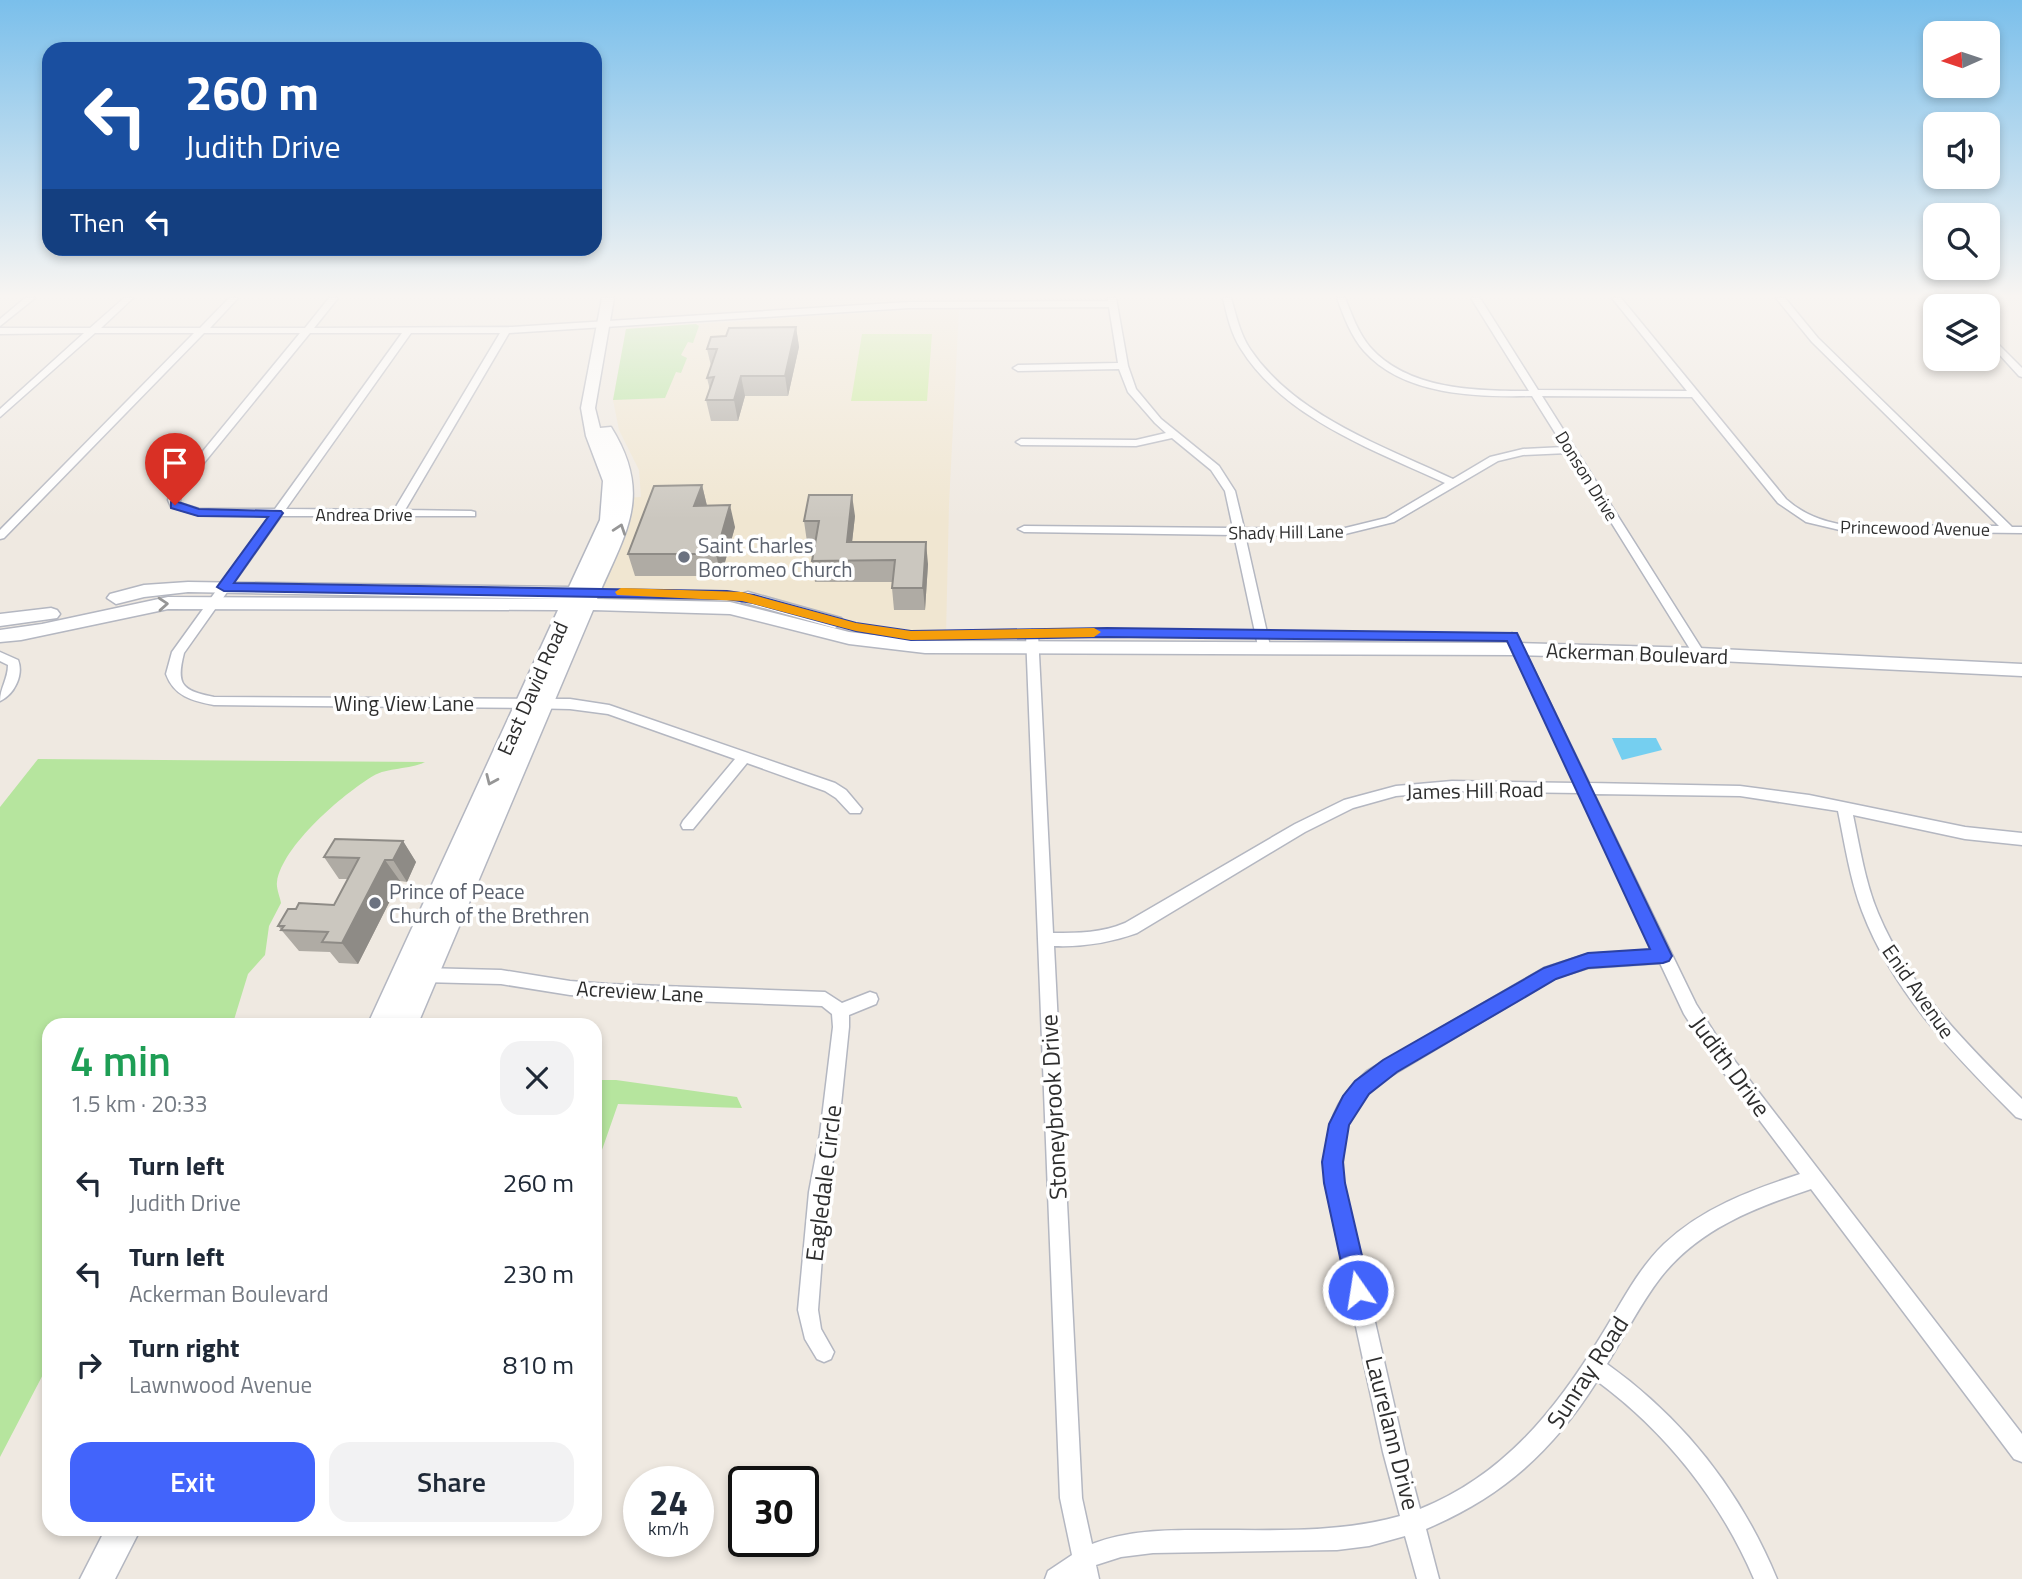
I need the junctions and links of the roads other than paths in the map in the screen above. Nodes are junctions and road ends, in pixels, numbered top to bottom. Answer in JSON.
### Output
{"nodes":[{"id":1,"x":47,"y":372,"type":"edge"},
{"id":2,"x":161,"y":372,"type":"edge"},
{"id":3,"x":273,"y":372,"type":"edge"},
{"id":4,"x":379,"y":372,"type":"edge"},
{"id":5,"x":481,"y":372,"type":"edge"},
{"id":6,"x":597,"y":372,"type":"edge"},
{"id":7,"x":1126,"y":372,"type":"edge"},
{"id":8,"x":1265,"y":372,"type":"edge"},
{"id":9,"x":1400,"y":372,"type":"edge"},
{"id":10,"x":1521,"y":372,"type":"edge"},
{"id":11,"x":1676,"y":372,"type":"edge"},
{"id":12,"x":1847,"y":372,"type":"edge"},
{"id":13,"x":1534,"y":393,"type":"junction"},
{"id":14,"x":1694,"y":394,"type":"junction"},
{"id":15,"x":0,"y":414,"type":"edge"},
{"id":16,"x":1174,"y":434,"type":"junction"},
{"id":17,"x":1021,"y":442,"type":"dead end"},
{"id":18,"x":1570,"y":450,"type":"junction"},
{"id":19,"x":1453,"y":483,"type":"junction"},
{"id":20,"x":277,"y":513,"type":"junction"},
{"id":21,"x":397,"y":514,"type":"junction"},
{"id":22,"x":471,"y":514,"type":"dead end"},
{"id":23,"x":1024,"y":528,"type":"dead end"},
{"id":24,"x":2009,"y":530,"type":"junction"},
{"id":25,"x":2022,"y":530,"type":"edge"},
{"id":26,"x":1240,"y":534,"type":"junction"},
{"id":27,"x":0,"y":536,"type":"edge"},
{"id":28,"x":224,"y":587,"type":"junction"},
{"id":29,"x":582,"y":598,"type":"junction"},
{"id":30,"x":213,"y":603,"type":"junction"},
{"id":31,"x":0,"y":620,"type":"edge"},
{"id":32,"x":0,"y":636,"type":"edge"},
{"id":33,"x":1032,"y":640,"type":"junction"},
{"id":34,"x":1263,"y":640,"type":"junction"},
{"id":35,"x":1515,"y":643,"type":"junction"},
{"id":36,"x":1695,"y":647,"type":"junction"},
{"id":37,"x":4,"y":657,"type":"edge"},
{"id":38,"x":2022,"y":657,"type":"edge"},
{"id":39,"x":2022,"y":670,"type":"edge"},
{"id":40,"x":0,"y":697,"type":"edge"},
{"id":41,"x":535,"y":704,"type":"junction"},
{"id":42,"x":744,"y":757,"type":"junction"},
{"id":43,"x":1583,"y":789,"type":"junction"},
{"id":44,"x":1844,"y":808,"type":"junction"},
{"id":45,"x":855,"y":809,"type":"dead end"},
{"id":46,"x":688,"y":825,"type":"dead end"},
{"id":47,"x":2022,"y":839,"type":"edge"},
{"id":48,"x":1045,"y":939,"type":"junction"},
{"id":49,"x":1663,"y":956,"type":"junction"},
{"id":50,"x":415,"y":974,"type":"junction"},
{"id":51,"x":870,"y":999,"type":"dead end"},
{"id":52,"x":840,"y":1011,"type":"junction"},
{"id":53,"x":385,"y":1018,"type":"edge"},
{"id":54,"x":392,"y":1018,"type":"edge"},
{"id":55,"x":406,"y":1018,"type":"edge"},
{"id":56,"x":2022,"y":1111,"type":"edge"},
{"id":57,"x":1814,"y":1179,"type":"junction"},
{"id":58,"x":824,"y":1352,"type":"dead end"},
{"id":59,"x":1594,"y":1367,"type":"junction"},
{"id":60,"x":2022,"y":1451,"type":"edge"},
{"id":61,"x":1414,"y":1521,"type":"junction"},
{"id":62,"x":1086,"y":1570,"type":"edge"},
{"id":63,"x":1056,"y":1579,"type":"edge"},
{"id":64,"x":1428,"y":1579,"type":"edge"},
{"id":65,"x":1766,"y":1579,"type":"edge"}],
"edges":[{"from":1,"to":15,"type":"street"},
{"from":2,"to":27,"type":"street"},
{"from":3,"to":20,"type":"street","name":"Andrea Drive"},
{"from":4,"to":20,"type":"street","name":"Wing View Lane"},
{"from":5,"to":21,"type":"street"},
{"from":6,"to":29,"type":"street","name":"East David Road"},
{"from":7,"to":16,"type":"street"},
{"from":8,"to":19,"type":"street"},
{"from":9,"to":13,"type":"street"},
{"from":10,"to":13,"type":"street","name":"Donson Drive"},
{"from":11,"to":14,"type":"street","name":"Princewood Avenue"},
{"from":12,"to":24,"type":"street"},
{"from":13,"to":14,"type":"street"},
{"from":13,"to":18,"type":"street","name":"Donson Drive"},
{"from":14,"to":24,"type":"street","name":"Princewood Avenue"},
{"from":16,"to":17,"type":"street"},
{"from":16,"to":26,"type":"street"},
{"from":18,"to":19,"type":"street","name":"Shady Hill Lane"},
{"from":18,"to":36,"type":"street","name":"Donson Drive"},
{"from":19,"to":26,"type":"street","name":"Shady Hill Lane"},
{"from":20,"to":21,"type":"street","name":"Andrea Drive"},
{"from":20,"to":28,"type":"street","name":"Wing View Lane"},
{"from":21,"to":22,"type":"street","name":"Andrea Drive"},
{"from":23,"to":26,"type":"street","name":"Shady Hill Lane"},
{"from":24,"to":25,"type":"street","name":"Princewood Avenue"},
{"from":26,"to":34,"type":"street"},
{"from":28,"to":29,"type":"street","name":"Ackerman Boulevard"},
{"from":28,"to":30,"type":"street","name":"Wing View Lane"},
{"from":28,"to":31,"type":"street","name":"Ackerman Boulevard"},
{"from":29,"to":30,"type":"street","name":"Ackerman Boulevard"},
{"from":29,"to":33,"type":"street","name":"Ackerman Boulevard"},
{"from":29,"to":41,"type":"street","name":"East David Road"},
{"from":32,"to":30,"type":"street","name":"Ackerman Boulevard","one_way":true},
{"from":30,"to":41,"type":"street","name":"Wing View Lane"},
{"from":33,"to":34,"type":"street","name":"Ackerman Boulevard"},
{"from":33,"to":48,"type":"street","name":"Stoneybrook Drive"},
{"from":34,"to":35,"type":"street","name":"Ackerman Boulevard"},
{"from":35,"to":36,"type":"street","name":"Ackerman Boulevard"},
{"from":35,"to":43,"type":"street","name":"Judith Drive"},
{"from":36,"to":38,"type":"street","name":"Ackerman Boulevard"},
{"from":36,"to":39,"type":"street","name":"Ackerman Boulevard"},
{"from":37,"to":40,"type":"street"},
{"from":41,"to":42,"type":"street","name":"Wing View Lane"},
{"from":41,"to":50,"type":"street","name":"East David Road"},
{"from":42,"to":45,"type":"street","name":"Wing View Lane"},
{"from":42,"to":46,"type":"street"},
{"from":43,"to":44,"type":"street","name":"James Hill Road"},
{"from":43,"to":48,"type":"street","name":"James Hill Road"},
{"from":43,"to":49,"type":"street","name":"Judith Drive"},
{"from":44,"to":47,"type":"street","name":"James Hill Road"},
{"from":44,"to":56,"type":"street","name":"Enid Avenue"},
{"from":48,"to":62,"type":"street","name":"Stoneybrook Drive"},
{"from":49,"to":57,"type":"street","name":"Judith Drive"},
{"from":49,"to":61,"type":"street","name":"Laurelann Drive"},
{"from":50,"to":52,"type":"street","name":"Acreview Lane"},
{"from":50,"to":53,"type":"street","name":"East David Road"},
{"from":50,"to":54,"type":"street"},
{"from":50,"to":55,"type":"street","name":"East David Road"},
{"from":51,"to":52,"type":"street"},
{"from":52,"to":58,"type":"street","name":"Eagledale Circle"},
{"from":57,"to":59,"type":"street","name":"Sunray Road"},
{"from":57,"to":60,"type":"street","name":"Judith Drive"},
{"from":59,"to":61,"type":"street","name":"Sunray Road"},
{"from":59,"to":65,"type":"street"},
{"from":61,"to":62,"type":"street","name":"Sunray Road"},
{"from":61,"to":64,"type":"street","name":"Laurelann Drive"},
{"from":62,"to":63,"type":"street","name":"Sunray Road"}]}
